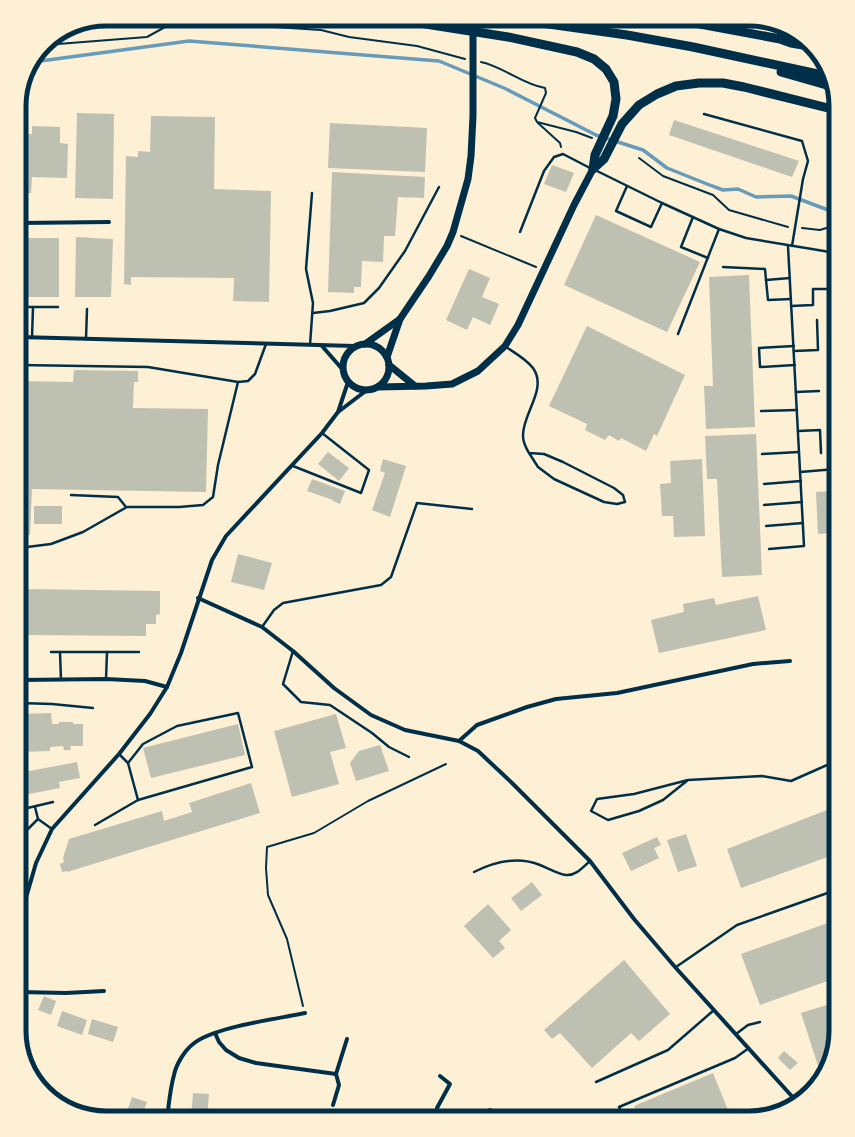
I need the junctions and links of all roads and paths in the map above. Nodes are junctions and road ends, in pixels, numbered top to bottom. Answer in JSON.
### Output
{"nodes":[{"id":1,"x":167,"y":26,"type":"edge"},
{"id":2,"x":257,"y":26,"type":"edge"},
{"id":3,"x":438,"y":26,"type":"edge"},
{"id":4,"x":473,"y":26,"type":"edge"},
{"id":5,"x":562,"y":26,"type":"edge"},
{"id":6,"x":710,"y":26,"type":"edge"},
{"id":7,"x":56,"y":44,"type":"edge"},
{"id":8,"x":800,"y":44,"type":"edge"},
{"id":9,"x":693,"y":47,"type":"junction"},
{"id":10,"x":468,"y":60,"type":"dead end"},
{"id":11,"x":476,"y":61,"type":"dead end"},
{"id":12,"x":823,"y":75,"type":"edge"},
{"id":13,"x":826,"y":85,"type":"edge"},
{"id":14,"x":829,"y":108,"type":"edge"},
{"id":15,"x":704,"y":114,"type":"dead end"},
{"id":16,"x":537,"y":122,"type":"junction"},
{"id":17,"x":594,"y":140,"type":"dead end"},
{"id":18,"x":563,"y":154,"type":"junction"},
{"id":19,"x":639,"y":158,"type":"dead end"},
{"id":20,"x":593,"y":169,"type":"junction"},
{"id":21,"x":628,"y":186,"type":"junction"},
{"id":22,"x":439,"y":187,"type":"dead end"},
{"id":23,"x":312,"y":193,"type":"dead end"},
{"id":24,"x":662,"y":203,"type":"junction"},
{"id":25,"x":693,"y":217,"type":"junction"},
{"id":26,"x":109,"y":222,"type":"dead end"},
{"id":27,"x":26,"y":223,"type":"edge"},
{"id":28,"x":795,"y":227,"type":"junction"},
{"id":29,"x":829,"y":227,"type":"edge"},
{"id":30,"x":719,"y":229,"type":"junction"},
{"id":31,"x":453,"y":232,"type":"junction"},
{"id":32,"x":520,"y":232,"type":"dead end"},
{"id":33,"x":788,"y":246,"type":"junction"},
{"id":34,"x":792,"y":246,"type":"junction"},
{"id":35,"x":829,"y":252,"type":"edge"},
{"id":36,"x":708,"y":258,"type":"junction"},
{"id":37,"x":723,"y":267,"type":"dead end"},
{"id":38,"x":543,"y":270,"type":"junction"},
{"id":39,"x":790,"y":278,"type":"junction"},
{"id":40,"x":766,"y":280,"type":"junction"},
{"id":41,"x":829,"y":288,"type":"edge"},
{"id":42,"x":791,"y":299,"type":"junction"},
{"id":43,"x":791,"y":306,"type":"junction"},
{"id":44,"x":26,"y":307,"type":"edge"},
{"id":45,"x":33,"y":307,"type":"junction"},
{"id":46,"x":58,"y":307,"type":"dead end"},
{"id":47,"x":87,"y":309,"type":"dead end"},
{"id":48,"x":313,"y":313,"type":"junction"},
{"id":49,"x":400,"y":319,"type":"junction"},
{"id":50,"x":817,"y":320,"type":"dead end"},
{"id":51,"x":678,"y":334,"type":"dead end"},
{"id":52,"x":26,"y":338,"type":"edge"},
{"id":53,"x":32,"y":338,"type":"junction"},
{"id":54,"x":86,"y":339,"type":"junction"},
{"id":55,"x":266,"y":344,"type":"junction"},
{"id":56,"x":365,"y":344,"type":"junction"},
{"id":57,"x":310,"y":345,"type":"junction"},
{"id":58,"x":322,"y":346,"type":"junction"},
{"id":59,"x":355,"y":346,"type":"junction"},
{"id":60,"x":506,"y":346,"type":"junction"},
{"id":61,"x":794,"y":346,"type":"junction"},
{"id":62,"x":794,"y":350,"type":"junction"},
{"id":63,"x":388,"y":361,"type":"junction"},
{"id":64,"x":26,"y":365,"type":"edge"},
{"id":65,"x":795,"y":365,"type":"junction"},
{"id":66,"x":342,"y":370,"type":"junction"},
{"id":67,"x":238,"y":382,"type":"junction"},
{"id":68,"x":348,"y":382,"type":"junction"},
{"id":69,"x":415,"y":386,"type":"junction"},
{"id":70,"x":378,"y":387,"type":"junction"},
{"id":71,"x":367,"y":390,"type":"junction"},
{"id":72,"x":819,"y":391,"type":"dead end"},
{"id":73,"x":796,"y":392,"type":"junction"},
{"id":74,"x":797,"y":410,"type":"junction"},
{"id":75,"x":761,"y":411,"type":"dead end"},
{"id":76,"x":338,"y":412,"type":"junction"},
{"id":77,"x":798,"y":431,"type":"junction"},
{"id":78,"x":322,"y":433,"type":"junction"},
{"id":79,"x":799,"y":452,"type":"junction"},
{"id":80,"x":821,"y":452,"type":"dead end"},
{"id":81,"x":529,"y":454,"type":"junction"},
{"id":82,"x":762,"y":454,"type":"dead end"},
{"id":83,"x":293,"y":466,"type":"junction"},
{"id":84,"x":829,"y":470,"type":"edge"},
{"id":85,"x":800,"y":472,"type":"junction"},
{"id":86,"x":801,"y":481,"type":"junction"},
{"id":87,"x":764,"y":484,"type":"dead end"},
{"id":88,"x":71,"y":495,"type":"dead end"},
{"id":89,"x":802,"y":502,"type":"junction"},
{"id":90,"x":764,"y":505,"type":"dead end"},
{"id":91,"x":127,"y":507,"type":"junction"},
{"id":92,"x":472,"y":509,"type":"dead end"},
{"id":93,"x":803,"y":524,"type":"junction"},
{"id":94,"x":766,"y":526,"type":"dead end"},
{"id":95,"x":26,"y":547,"type":"edge"},
{"id":96,"x":769,"y":549,"type":"dead end"},
{"id":97,"x":198,"y":598,"type":"junction"},
{"id":98,"x":262,"y":627,"type":"junction"},
{"id":99,"x":293,"y":650,"type":"junction"},
{"id":100,"x":50,"y":652,"type":"dead end"},
{"id":101,"x":60,"y":652,"type":"junction"},
{"id":102,"x":107,"y":652,"type":"junction"},
{"id":103,"x":139,"y":652,"type":"dead end"},
{"id":104,"x":790,"y":662,"type":"dead end"},
{"id":105,"x":106,"y":679,"type":"junction"},
{"id":106,"x":26,"y":680,"type":"edge"},
{"id":107,"x":61,"y":680,"type":"junction"},
{"id":108,"x":167,"y":687,"type":"junction"},
{"id":109,"x":26,"y":703,"type":"edge"},
{"id":110,"x":93,"y":708,"type":"dead end"},
{"id":111,"x":459,"y":741,"type":"junction"},
{"id":112,"x":119,"y":754,"type":"junction"},
{"id":113,"x":409,"y":757,"type":"dead end"},
{"id":114,"x":128,"y":763,"type":"junction"},
{"id":115,"x":446,"y":764,"type":"dead end"},
{"id":116,"x":829,"y":764,"type":"edge"},
{"id":117,"x":688,"y":780,"type":"junction"},
{"id":118,"x":138,"y":800,"type":"junction"},
{"id":119,"x":53,"y":802,"type":"dead end"},
{"id":120,"x":35,"y":807,"type":"junction"},
{"id":121,"x":26,"y":809,"type":"edge"},
{"id":122,"x":38,"y":819,"type":"junction"},
{"id":123,"x":95,"y":825,"type":"dead end"},
{"id":124,"x":52,"y":829,"type":"junction"},
{"id":125,"x":26,"y":830,"type":"edge"},
{"id":126,"x":590,"y":862,"type":"junction"},
{"id":127,"x":474,"y":872,"type":"dead end"},
{"id":128,"x":829,"y":892,"type":"edge"},
{"id":129,"x":26,"y":898,"type":"edge"},
{"id":130,"x":675,"y":967,"type":"junction"},
{"id":131,"x":104,"y":991,"type":"dead end"},
{"id":132,"x":26,"y":992,"type":"edge"},
{"id":133,"x":714,"y":1010,"type":"junction"},
{"id":134,"x":305,"y":1013,"type":"joint"},
{"id":135,"x":760,"y":1022,"type":"dead end"},
{"id":136,"x":215,"y":1034,"type":"junction"},
{"id":137,"x":736,"y":1034,"type":"junction"},
{"id":138,"x":347,"y":1039,"type":"dead end"},
{"id":139,"x":749,"y":1048,"type":"junction"},
{"id":140,"x":336,"y":1074,"type":"junction"},
{"id":141,"x":440,"y":1076,"type":"dead end"},
{"id":142,"x":596,"y":1082,"type":"dead end"},
{"id":143,"x":793,"y":1097,"type":"edge"},
{"id":144,"x":333,"y":1105,"type":"dead end"},
{"id":145,"x":168,"y":1111,"type":"edge"},
{"id":146,"x":438,"y":1111,"type":"edge"},
{"id":147,"x":621,"y":1111,"type":"edge"}],
"edges":[{"from":1,"to":7,"type":"path"},
{"from":2,"to":10,"type":"path"},
{"from":3,"to":20,"type":"highway"},
{"from":4,"to":31,"type":"street"},
{"from":5,"to":9,"type":"highway"},
{"from":6,"to":8,"type":"highway"},
{"from":9,"to":12,"type":"highway"},
{"from":9,"to":13,"type":"highway"},
{"from":11,"to":16,"type":"path"},
{"from":14,"to":20,"type":"highway"},
{"from":15,"to":28,"type":"lane"},
{"from":16,"to":17,"type":"path"},
{"from":16,"to":18,"type":"path"},
{"from":18,"to":20,"type":"lane"},
{"from":18,"to":32,"type":"lane"},
{"from":19,"to":28,"type":"path"},
{"from":20,"to":21,"type":"lane"},
{"from":20,"to":38,"type":"street"},
{"from":21,"to":24,"type":"lane"},
{"from":21,"to":24,"type":"lane"},
{"from":22,"to":48,"type":"lane"},
{"from":23,"to":48,"type":"lane"},
{"from":24,"to":25,"type":"lane"},
{"from":25,"to":30,"type":"lane"},
{"from":25,"to":36,"type":"lane"},
{"from":26,"to":27,"type":"street"},
{"from":28,"to":29,"type":"path"},
{"from":28,"to":34,"type":"lane"},
{"from":30,"to":33,"type":"lane"},
{"from":30,"to":36,"type":"lane"},
{"from":31,"to":38,"type":"path"},
{"from":31,"to":49,"type":"street"},
{"from":33,"to":34,"type":"lane"},
{"from":33,"to":39,"type":"lane"},
{"from":34,"to":35,"type":"lane"},
{"from":36,"to":51,"type":"lane"},
{"from":37,"to":40,"type":"lane"},
{"from":38,"to":60,"type":"street"},
{"from":39,"to":40,"type":"lane"},
{"from":39,"to":42,"type":"lane"},
{"from":40,"to":42,"type":"lane"},
{"from":41,"to":43,"type":"lane"},
{"from":42,"to":43,"type":"lane"},
{"from":43,"to":61,"type":"lane"},
{"from":44,"to":45,"type":"lane"},
{"from":45,"to":46,"type":"lane"},
{"from":45,"to":53,"type":"lane"},
{"from":47,"to":54,"type":"lane"},
{"from":48,"to":57,"type":"lane"},
{"from":49,"to":56,"type":"street"},
{"from":49,"to":63,"type":"street"},
{"from":50,"to":62,"type":"lane"},
{"from":52,"to":53,"type":"street"},
{"from":53,"to":54,"type":"street"},
{"from":54,"to":55,"type":"street"},
{"from":55,"to":57,"type":"street"},
{"from":55,"to":67,"type":"lane"},
{"from":56,"to":59,"type":"street"},
{"from":56,"to":63,"type":"street"},
{"from":57,"to":58,"type":"street"},
{"from":58,"to":59,"type":"street"},
{"from":58,"to":66,"type":"street"},
{"from":59,"to":66,"type":"street"},
{"from":60,"to":69,"type":"street"},
{"from":60,"to":81,"type":"lane"},
{"from":61,"to":62,"type":"lane"},
{"from":61,"to":65,"type":"lane"},
{"from":62,"to":65,"type":"lane"},
{"from":63,"to":69,"type":"street"},
{"from":63,"to":70,"type":"street"},
{"from":64,"to":67,"type":"lane"},
{"from":65,"to":73,"type":"lane"},
{"from":66,"to":68,"type":"street"},
{"from":67,"to":91,"type":"lane"},
{"from":68,"to":71,"type":"street"},
{"from":68,"to":76,"type":"street"},
{"from":69,"to":70,"type":"street"},
{"from":70,"to":71,"type":"street"},
{"from":71,"to":76,"type":"street"},
{"from":72,"to":73,"type":"lane"},
{"from":73,"to":74,"type":"lane"},
{"from":74,"to":75,"type":"lane"},
{"from":74,"to":77,"type":"lane"},
{"from":76,"to":78,"type":"street"},
{"from":77,"to":79,"type":"lane"},
{"from":77,"to":80,"type":"lane"},
{"from":78,"to":83,"type":"street"},
{"from":78,"to":83,"type":"lane"},
{"from":79,"to":82,"type":"lane"},
{"from":79,"to":85,"type":"lane"},
{"from":81,"to":81,"type":"lane"},
{"from":83,"to":97,"type":"street"},
{"from":84,"to":85,"type":"lane"},
{"from":85,"to":86,"type":"lane"},
{"from":86,"to":87,"type":"lane"},
{"from":86,"to":89,"type":"lane"},
{"from":88,"to":91,"type":"lane"},
{"from":89,"to":90,"type":"lane"},
{"from":89,"to":93,"type":"lane"},
{"from":91,"to":95,"type":"lane"},
{"from":92,"to":98,"type":"lane"},
{"from":93,"to":94,"type":"lane"},
{"from":93,"to":96,"type":"lane"},
{"from":97,"to":98,"type":"street"},
{"from":97,"to":108,"type":"street"},
{"from":98,"to":99,"type":"street"},
{"from":99,"to":111,"type":"street"},
{"from":99,"to":113,"type":"lane"},
{"from":100,"to":101,"type":"lane"},
{"from":101,"to":102,"type":"lane"},
{"from":101,"to":107,"type":"lane"},
{"from":102,"to":103,"type":"lane"},
{"from":102,"to":105,"type":"lane"},
{"from":104,"to":111,"type":"street"},
{"from":105,"to":107,"type":"street"},
{"from":105,"to":108,"type":"street"},
{"from":106,"to":107,"type":"street"},
{"from":108,"to":112,"type":"street"},
{"from":109,"to":110,"type":"lane"},
{"from":111,"to":126,"type":"street"},
{"from":112,"to":114,"type":"lane"},
{"from":112,"to":124,"type":"street"},
{"from":114,"to":118,"type":"lane"},
{"from":114,"to":118,"type":"lane"},
{"from":115,"to":134,"type":"path"},
{"from":116,"to":117,"type":"lane"},
{"from":117,"to":117,"type":"lane"},
{"from":118,"to":123,"type":"lane"},
{"from":119,"to":120,"type":"lane"},
{"from":120,"to":121,"type":"lane"},
{"from":120,"to":122,"type":"lane"},
{"from":122,"to":124,"type":"lane"},
{"from":122,"to":125,"type":"lane"},
{"from":124,"to":129,"type":"street"},
{"from":126,"to":127,"type":"lane"},
{"from":126,"to":130,"type":"street"},
{"from":128,"to":130,"type":"lane"},
{"from":130,"to":133,"type":"street"},
{"from":131,"to":132,"type":"street"},
{"from":133,"to":137,"type":"street"},
{"from":133,"to":142,"type":"lane"},
{"from":134,"to":136,"type":"street"},
{"from":135,"to":137,"type":"lane"},
{"from":136,"to":140,"type":"street"},
{"from":136,"to":145,"type":"street"},
{"from":137,"to":139,"type":"street"},
{"from":138,"to":140,"type":"street"},
{"from":139,"to":143,"type":"street"},
{"from":139,"to":147,"type":"lane"},
{"from":140,"to":144,"type":"street"},
{"from":141,"to":146,"type":"street"}]}
